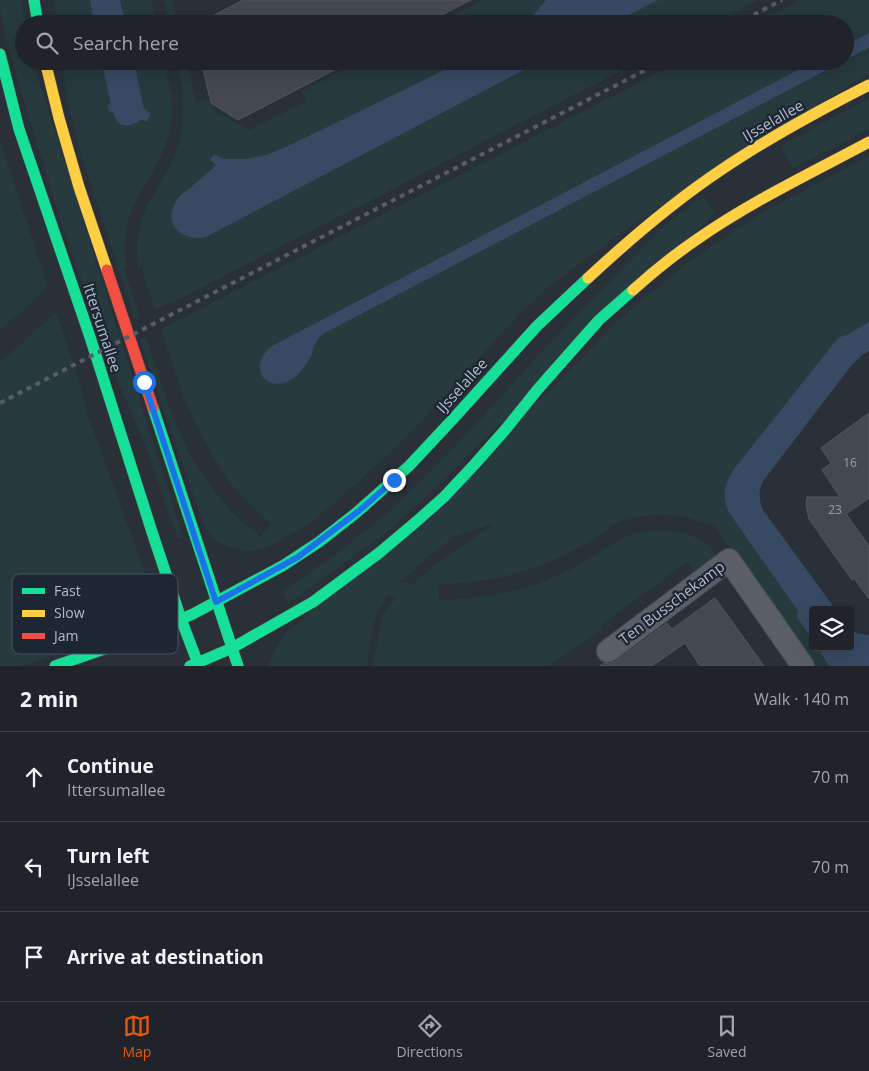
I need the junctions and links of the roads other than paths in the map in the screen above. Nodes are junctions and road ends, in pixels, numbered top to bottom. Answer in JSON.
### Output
{"nodes":[{"id":1,"x":34,"y":0,"type":"edge"},
{"id":2,"x":36,"y":15,"type":"edge"},
{"id":3,"x":0,"y":54,"type":"edge"},
{"id":4,"x":48,"y":70,"type":"edge"},
{"id":5,"x":869,"y":85,"type":"edge"},
{"id":6,"x":869,"y":142,"type":"edge"},
{"id":7,"x":166,"y":574,"type":"edge"},
{"id":8,"x":216,"y":602,"type":"junction"},
{"id":9,"x":178,"y":610,"type":"edge"},
{"id":10,"x":181,"y":619,"type":"junction"},
{"id":11,"x":178,"y":620,"type":"edge"},
{"id":12,"x":232,"y":648,"type":"junction"},
{"id":13,"x":608,"y":651,"type":"dead end"},
{"id":14,"x":91,"y":654,"type":"edge"},
{"id":15,"x":195,"y":665,"type":"edge"},
{"id":16,"x":55,"y":666,"type":"edge"},
{"id":17,"x":238,"y":666,"type":"edge"},
{"id":18,"x":803,"y":666,"type":"edge"}],
"edges":[{"from":1,"to":2,"type":"main road"},
{"from":3,"to":7,"type":"main road","name":"Ittersumallee"},
{"from":4,"to":8,"type":"main road","name":"Ittersumallee"},
{"from":5,"to":8,"type":"main road","name":"IJsselallee"},
{"from":6,"to":12,"type":"main road"},
{"from":8,"to":10,"type":"main road","name":"IJsselallee"},
{"from":8,"to":12,"type":"main road","name":"Ittersumallee"},
{"from":9,"to":10,"type":"main road","name":"Ittersumallee"},
{"from":10,"to":11,"type":"main road","name":"IJsselallee"},
{"from":10,"to":15,"type":"main road","name":"Ittersumallee"},
{"from":12,"to":15,"type":"main road"},
{"from":12,"to":17,"type":"main road","name":"Ittersumallee"},
{"from":13,"to":18,"type":"street","name":"Ten Busschekamp"},
{"from":14,"to":16,"type":"main road","name":"IJsselallee"}]}
